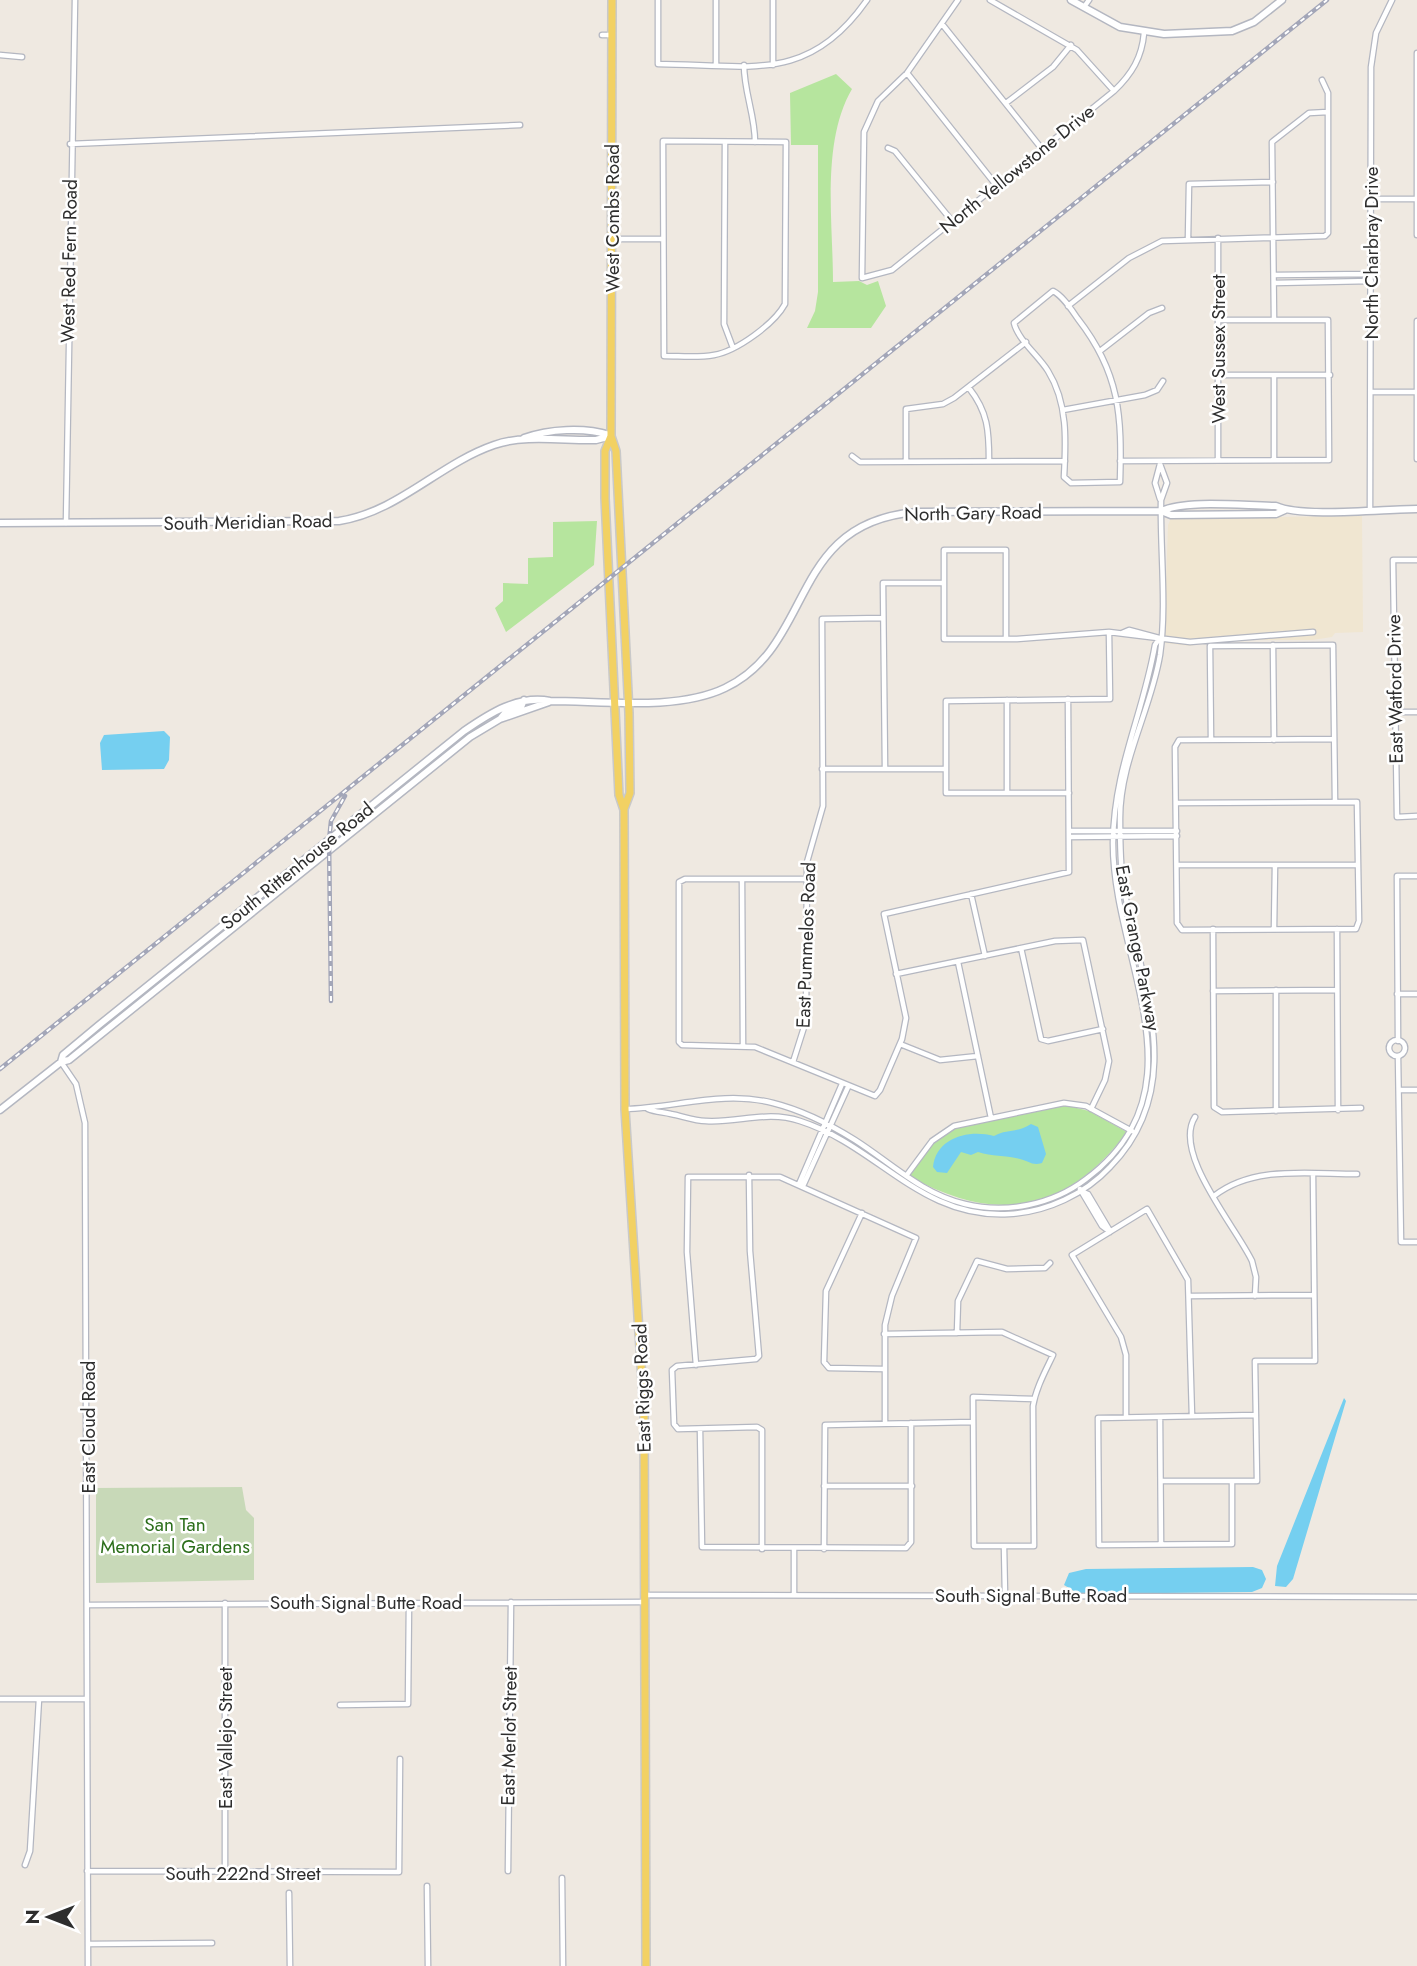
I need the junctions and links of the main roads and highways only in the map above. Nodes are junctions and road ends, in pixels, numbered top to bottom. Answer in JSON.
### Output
{"nodes":[{"id":1,"x":612,"y":0,"type":"edge"},
{"id":2,"x":1071,"y":0,"type":"edge"},
{"id":3,"x":1282,"y":0,"type":"edge"},
{"id":4,"x":611,"y":436,"type":"junction"},
{"id":5,"x":1417,"y":509,"type":"edge"},
{"id":6,"x":0,"y":523,"type":"edge"},
{"id":7,"x":524,"y":701,"type":"junction"},
{"id":8,"x":550,"y":701,"type":"junction"},
{"id":9,"x":617,"y":701,"type":"junction"},
{"id":10,"x":628,"y":701,"type":"junction"},
{"id":11,"x":492,"y":713,"type":"junction"},
{"id":12,"x":500,"y":719,"type":"junction"},
{"id":13,"x":466,"y":741,"type":"junction"},
{"id":14,"x":624,"y":810,"type":"junction"},
{"id":15,"x":61,"y":1062,"type":"junction"},
{"id":16,"x":0,"y":1110,"type":"edge"},
{"id":17,"x":646,"y":1966,"type":"edge"}],
"edges":[{"from":1,"to":4,"type":"main road","name":"West Combs Road"},
{"from":2,"to":3,"type":"main road"},
{"from":4,"to":6,"type":"main road","name":"South Meridian Road"},
{"from":4,"to":9,"type":"main road","name":"West Combs Road"},
{"from":4,"to":10,"type":"main road","name":"West Combs Road"},
{"from":5,"to":10,"type":"main road","name":"North Gary Road"},
{"from":7,"to":8,"type":"main road","name":"South Rittenhouse Road"},
{"from":7,"to":11,"type":"main road","name":"South Rittenhouse Road"},
{"from":7,"to":12,"type":"main road"},
{"from":8,"to":9,"type":"main road","name":"South Rittenhouse Road"},
{"from":8,"to":12,"type":"main road","name":"South Rittenhouse Road"},
{"from":9,"to":10,"type":"main road","name":"North Gary Road"},
{"from":9,"to":14,"type":"main road","name":"East Riggs Road"},
{"from":10,"to":14,"type":"main road","name":"East Riggs Road"},
{"from":11,"to":13,"type":"main road"},
{"from":11,"to":15,"type":"main road","name":"South Rittenhouse Road"},
{"from":12,"to":13,"type":"main road","name":"South Rittenhouse Road"},
{"from":13,"to":15,"type":"main road","name":"South Rittenhouse Road"},
{"from":14,"to":17,"type":"main road","name":"East Riggs Road"},
{"from":15,"to":16,"type":"main road","name":"South Rittenhouse Road"}]}
